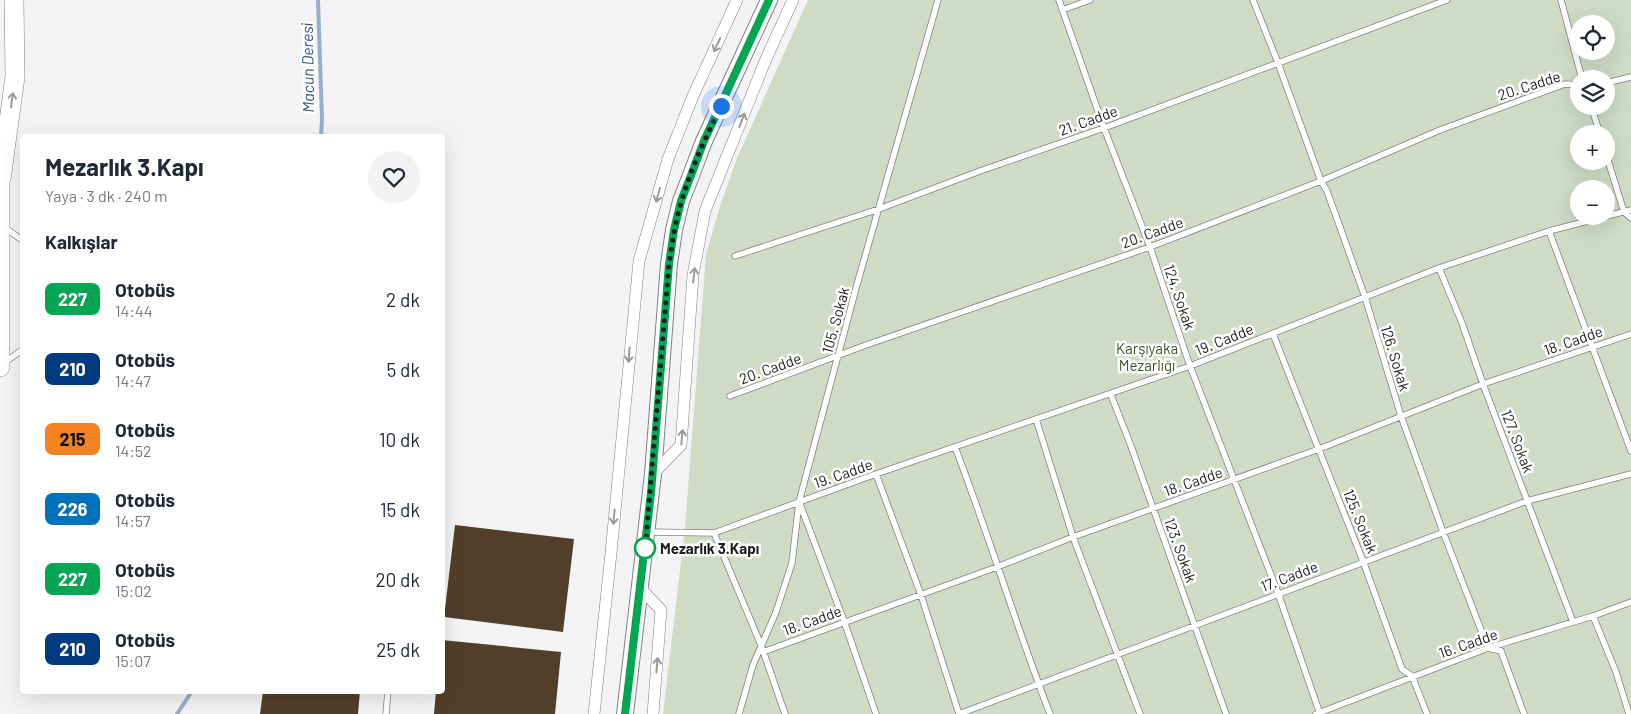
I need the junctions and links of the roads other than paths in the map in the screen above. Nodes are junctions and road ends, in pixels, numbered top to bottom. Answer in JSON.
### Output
{"nodes":[{"id":1,"x":14,"y":0,"type":"edge"},
{"id":2,"x":737,"y":0,"type":"edge"},
{"id":3,"x":770,"y":0,"type":"edge"},
{"id":4,"x":793,"y":0,"type":"edge"},
{"id":5,"x":938,"y":0,"type":"edge"},
{"id":6,"x":1058,"y":0,"type":"edge"},
{"id":7,"x":1090,"y":0,"type":"edge"},
{"id":8,"x":1253,"y":0,"type":"edge"},
{"id":9,"x":1447,"y":0,"type":"edge"},
{"id":10,"x":1561,"y":0,"type":"edge"},
{"id":11,"x":1062,"y":10,"type":"junction"},
{"id":12,"x":1278,"y":63,"type":"junction"},
{"id":13,"x":1580,"y":70,"type":"edge"},
{"id":14,"x":1631,"y":77,"type":"edge"},
{"id":15,"x":1615,"y":81,"type":"edge"},
{"id":16,"x":1570,"y":84,"type":"edge"},
{"id":17,"x":1104,"y":128,"type":"junction"},
{"id":18,"x":0,"y":166,"type":"edge"},
{"id":19,"x":1611,"y":170,"type":"edge"},
{"id":20,"x":1321,"y":181,"type":"junction"},
{"id":21,"x":0,"y":183,"type":"edge"},
{"id":22,"x":879,"y":209,"type":"junction"},
{"id":23,"x":1631,"y":210,"type":"edge"},
{"id":24,"x":1624,"y":212,"type":"junction"},
{"id":25,"x":1631,"y":218,"type":"edge"},
{"id":26,"x":1,"y":224,"type":"edge"},
{"id":27,"x":1549,"y":231,"type":"junction"},
{"id":28,"x":20,"y":238,"type":"edge"},
{"id":29,"x":1150,"y":247,"type":"junction"},
{"id":30,"x":735,"y":256,"type":"dead end"},
{"id":31,"x":1439,"y":268,"type":"junction"},
{"id":32,"x":1365,"y":297,"type":"junction"},
{"id":33,"x":1272,"y":334,"type":"junction"},
{"id":34,"x":1631,"y":334,"type":"edge"},
{"id":35,"x":1592,"y":347,"type":"junction"},
{"id":36,"x":20,"y":351,"type":"edge"},
{"id":37,"x":838,"y":356,"type":"junction"},
{"id":38,"x":0,"y":366,"type":"edge"},
{"id":39,"x":1190,"y":366,"type":"junction"},
{"id":40,"x":1483,"y":384,"type":"junction"},
{"id":41,"x":1111,"y":394,"type":"junction"},
{"id":42,"x":730,"y":396,"type":"dead end"},
{"id":43,"x":1401,"y":416,"type":"junction"},
{"id":44,"x":1036,"y":419,"type":"junction"},
{"id":45,"x":955,"y":447,"type":"junction"},
{"id":46,"x":1319,"y":449,"type":"junction"},
{"id":47,"x":1631,"y":451,"type":"edge"},
{"id":48,"x":653,"y":474,"type":"junction"},
{"id":49,"x":876,"y":474,"type":"junction"},
{"id":50,"x":1631,"y":474,"type":"edge"},
{"id":51,"x":1234,"y":480,"type":"junction"},
{"id":52,"x":1527,"y":501,"type":"junction"},
{"id":53,"x":799,"y":502,"type":"junction"},
{"id":54,"x":1153,"y":508,"type":"junction"},
{"id":55,"x":647,"y":532,"type":"junction"},
{"id":56,"x":1443,"y":532,"type":"junction"},
{"id":57,"x":714,"y":533,"type":"junction"},
{"id":58,"x":1073,"y":537,"type":"junction"},
{"id":59,"x":1363,"y":561,"type":"junction"},
{"id":60,"x":997,"y":567,"type":"junction"},
{"id":61,"x":641,"y":589,"type":"junction"},
{"id":62,"x":1278,"y":593,"type":"junction"},
{"id":63,"x":920,"y":595,"type":"junction"},
{"id":64,"x":1631,"y":602,"type":"edge"},
{"id":65,"x":1593,"y":616,"type":"junction"},
{"id":66,"x":844,"y":622,"type":"junction"},
{"id":67,"x":1573,"y":622,"type":"junction"},
{"id":68,"x":1195,"y":626,"type":"junction"},
{"id":69,"x":761,"y":645,"type":"junction"},
{"id":70,"x":1488,"y":648,"type":"junction"},
{"id":71,"x":763,"y":652,"type":"junction"},
{"id":72,"x":1119,"y":655,"type":"junction"},
{"id":73,"x":1412,"y":676,"type":"junction"},
{"id":74,"x":1039,"y":685,"type":"junction"},
{"id":75,"x":388,"y":694,"type":"edge"},
{"id":76,"x":1319,"y":713,"type":"edge"},
{"id":77,"x":386,"y":714,"type":"edge"},
{"id":78,"x":594,"y":714,"type":"edge"},
{"id":79,"x":625,"y":714,"type":"edge"},
{"id":80,"x":652,"y":714,"type":"edge"},
{"id":81,"x":739,"y":714,"type":"edge"},
{"id":82,"x":785,"y":714,"type":"edge"},
{"id":83,"x":876,"y":714,"type":"edge"},
{"id":84,"x":959,"y":714,"type":"edge"},
{"id":85,"x":1050,"y":714,"type":"edge"},
{"id":86,"x":1140,"y":714,"type":"edge"},
{"id":87,"x":1226,"y":714,"type":"edge"},
{"id":88,"x":1427,"y":714,"type":"edge"},
{"id":89,"x":1524,"y":714,"type":"edge"},
{"id":90,"x":1629,"y":714,"type":"edge"}],
"edges":[{"from":21,"to":1,"type":"main road","one_way":true},
{"from":2,"to":78,"type":"street","one_way":true},
{"from":3,"to":48,"type":"main road"},
{"from":48,"to":4,"type":"street","one_way":true},
{"from":5,"to":22,"type":"lane","name":"105. Sokak"},
{"from":6,"to":11,"type":"lane","name":"124. Sokak"},
{"from":7,"to":11,"type":"lane"},
{"from":8,"to":12,"type":"lane","name":"126. Sokak"},
{"from":9,"to":12,"type":"lane","name":"21. Cadde"},
{"from":10,"to":13,"type":"lane"},
{"from":11,"to":17,"type":"lane","name":"124. Sokak"},
{"from":12,"to":17,"type":"lane","name":"21. Cadde"},
{"from":12,"to":20,"type":"lane","name":"126. Sokak"},
{"from":14,"to":15,"type":"lane"},
{"from":16,"to":20,"type":"lane","name":"20. Cadde"},
{"from":17,"to":22,"type":"lane","name":"21. Cadde"},
{"from":17,"to":29,"type":"lane","name":"124. Sokak"},
{"from":18,"to":21,"type":"main road"},
{"from":19,"to":24,"type":"lane"},
{"from":20,"to":29,"type":"lane","name":"20. Cadde"},
{"from":20,"to":32,"type":"lane","name":"126. Sokak"},
{"from":21,"to":26,"type":"main road"},
{"from":22,"to":30,"type":"lane","name":"21. Cadde"},
{"from":22,"to":37,"type":"lane","name":"105. Sokak"},
{"from":23,"to":24,"type":"lane","name":"19. Cadde"},
{"from":24,"to":25,"type":"lane"},
{"from":24,"to":27,"type":"lane","name":"19. Cadde"},
{"from":26,"to":28,"type":"lane"},
{"from":26,"to":38,"type":"main road"},
{"from":27,"to":31,"type":"lane","name":"19. Cadde"},
{"from":27,"to":35,"type":"lane"},
{"from":29,"to":37,"type":"lane","name":"20. Cadde"},
{"from":29,"to":39,"type":"lane","name":"124. Sokak"},
{"from":31,"to":32,"type":"lane","name":"19. Cadde"},
{"from":31,"to":40,"type":"lane","name":"127. Sokak"},
{"from":32,"to":33,"type":"lane","name":"19. Cadde"},
{"from":32,"to":43,"type":"lane","name":"126. Sokak"},
{"from":33,"to":39,"type":"lane","name":"19. Cadde"},
{"from":33,"to":46,"type":"lane","name":"125. Sokak"},
{"from":34,"to":35,"type":"lane","name":"18. Cadde"},
{"from":35,"to":40,"type":"lane","name":"18. Cadde"},
{"from":35,"to":47,"type":"lane"},
{"from":36,"to":38,"type":"lane"},
{"from":37,"to":42,"type":"lane","name":"20. Cadde"},
{"from":37,"to":53,"type":"lane","name":"105. Sokak"},
{"from":39,"to":41,"type":"lane","name":"19. Cadde"},
{"from":39,"to":51,"type":"lane","name":"124. Sokak"},
{"from":40,"to":43,"type":"lane","name":"18. Cadde"},
{"from":40,"to":52,"type":"lane","name":"127. Sokak"},
{"from":41,"to":44,"type":"lane","name":"19. Cadde"},
{"from":41,"to":54,"type":"lane","name":"123. Sokak"},
{"from":43,"to":46,"type":"lane","name":"18. Cadde"},
{"from":43,"to":56,"type":"lane","name":"126. Sokak"},
{"from":44,"to":45,"type":"lane","name":"19. Cadde"},
{"from":44,"to":58,"type":"lane"},
{"from":45,"to":49,"type":"lane","name":"19. Cadde"},
{"from":45,"to":60,"type":"lane"},
{"from":46,"to":51,"type":"lane","name":"18. Cadde"},
{"from":46,"to":59,"type":"lane","name":"125. Sokak"},
{"from":48,"to":55,"type":"main road"},
{"from":49,"to":53,"type":"lane","name":"19. Cadde"},
{"from":49,"to":63,"type":"lane"},
{"from":50,"to":52,"type":"lane","name":"17. Cadde"},
{"from":51,"to":54,"type":"lane","name":"18. Cadde"},
{"from":51,"to":62,"type":"lane","name":"124. Sokak"},
{"from":52,"to":56,"type":"lane","name":"17. Cadde"},
{"from":52,"to":67,"type":"lane","name":"127. Sokak"},
{"from":53,"to":57,"type":"lane","name":"19. Cadde"},
{"from":53,"to":66,"type":"lane"},
{"from":53,"to":69,"type":"lane","name":"105. Sokak"},
{"from":54,"to":58,"type":"lane","name":"18. Cadde"},
{"from":54,"to":68,"type":"lane","name":"123. Sokak"},
{"from":55,"to":57,"type":"lane"},
{"from":55,"to":61,"type":"main road"},
{"from":56,"to":59,"type":"lane","name":"17. Cadde"},
{"from":56,"to":70,"type":"lane","name":"126. Sokak"},
{"from":57,"to":69,"type":"lane"},
{"from":58,"to":60,"type":"lane","name":"18. Cadde"},
{"from":58,"to":72,"type":"lane"},
{"from":59,"to":62,"type":"lane","name":"17. Cadde"},
{"from":59,"to":73,"type":"lane","name":"125. Sokak"},
{"from":60,"to":63,"type":"lane","name":"18. Cadde"},
{"from":60,"to":74,"type":"lane"},
{"from":61,"to":79,"type":"main road"},
{"from":80,"to":61,"type":"street","one_way":true},
{"from":62,"to":68,"type":"lane","name":"17. Cadde"},
{"from":62,"to":76,"type":"lane","name":"124. Sokak"},
{"from":63,"to":66,"type":"lane","name":"18. Cadde"},
{"from":63,"to":84,"type":"lane"},
{"from":64,"to":65,"type":"lane","name":"16. Cadde"},
{"from":65,"to":67,"type":"lane","name":"16. Cadde"},
{"from":65,"to":90,"type":"lane"},
{"from":66,"to":71,"type":"lane","name":"18. Cadde"},
{"from":66,"to":83,"type":"lane"},
{"from":67,"to":70,"type":"lane","name":"16. Cadde"},
{"from":68,"to":72,"type":"lane","name":"17. Cadde"},
{"from":68,"to":87,"type":"lane","name":"123. Sokak"},
{"from":69,"to":71,"type":"lane"},
{"from":69,"to":81,"type":"lane","name":"105. Sokak"},
{"from":70,"to":73,"type":"lane","name":"16. Cadde"},
{"from":70,"to":89,"type":"lane","name":"126. Sokak"},
{"from":71,"to":82,"type":"lane"},
{"from":72,"to":74,"type":"lane","name":"17. Cadde"},
{"from":72,"to":86,"type":"lane"},
{"from":73,"to":76,"type":"lane","name":"16. Cadde"},
{"from":73,"to":88,"type":"lane","name":"125. Sokak"},
{"from":74,"to":84,"type":"lane","name":"17. Cadde"},
{"from":74,"to":85,"type":"lane"},
{"from":75,"to":77,"type":"lane"}]}
